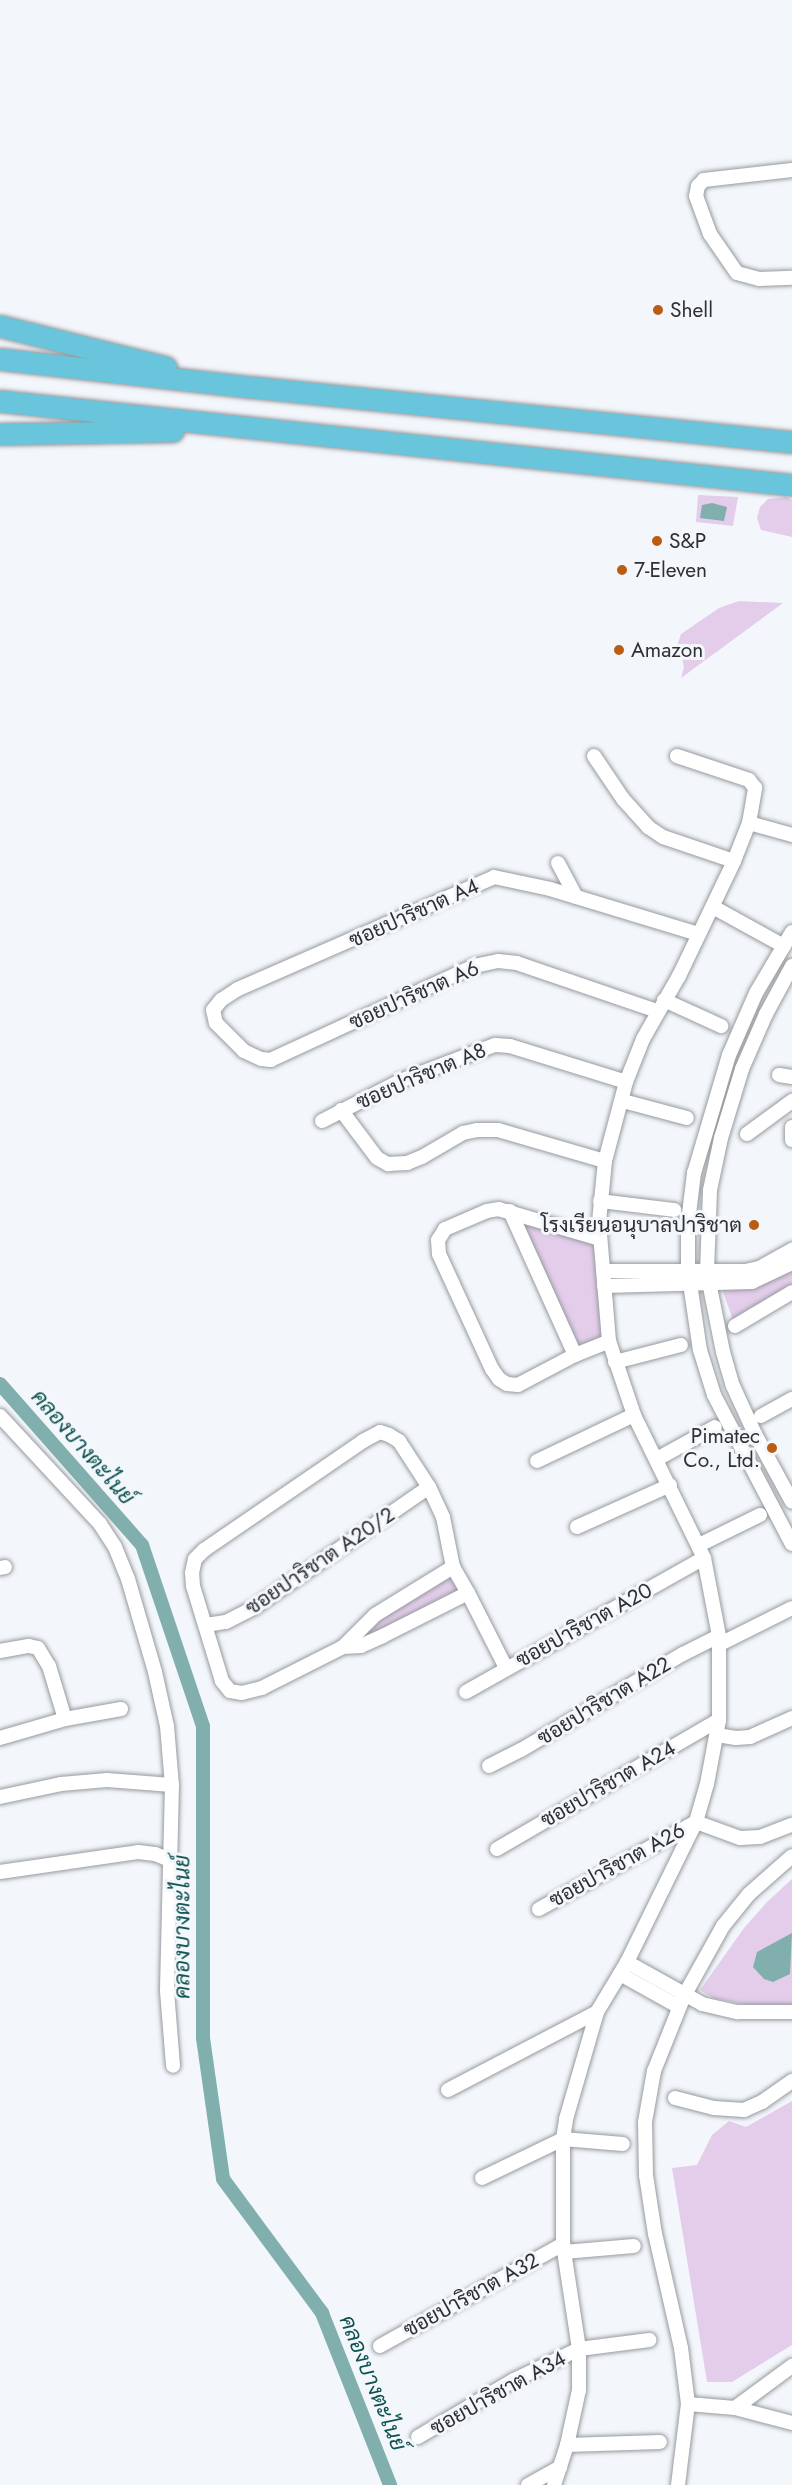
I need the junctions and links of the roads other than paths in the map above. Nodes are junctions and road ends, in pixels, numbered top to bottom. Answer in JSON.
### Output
{"nodes":[{"id":1,"x":792,"y":170,"type":"edge"},
{"id":2,"x":792,"y":278,"type":"edge"},
{"id":3,"x":0,"y":326,"type":"edge"},
{"id":4,"x":0,"y":359,"type":"edge"},
{"id":5,"x":251,"y":387,"type":"junction"},
{"id":6,"x":0,"y":401,"type":"edge"},
{"id":7,"x":0,"y":407,"type":"edge"},
{"id":8,"x":0,"y":428,"type":"edge"},
{"id":9,"x":252,"y":429,"type":"junction"},
{"id":10,"x":0,"y":434,"type":"edge"},
{"id":11,"x":792,"y":442,"type":"edge"},
{"id":12,"x":792,"y":485,"type":"edge"},
{"id":13,"x":594,"y":756,"type":"dead end"},
{"id":14,"x":677,"y":756,"type":"dead end"},
{"id":15,"x":749,"y":823,"type":"junction"},
{"id":16,"x":792,"y":835,"type":"edge"},
{"id":17,"x":734,"y":861,"type":"junction"},
{"id":18,"x":558,"y":863,"type":"dead end"},
{"id":19,"x":576,"y":897,"type":"junction"},
{"id":20,"x":713,"y":907,"type":"junction"},
{"id":21,"x":792,"y":932,"type":"edge"},
{"id":22,"x":698,"y":934,"type":"junction"},
{"id":23,"x":784,"y":946,"type":"junction"},
{"id":24,"x":792,"y":966,"type":"edge"},
{"id":25,"x":661,"y":1005,"type":"junction"},
{"id":26,"x":721,"y":1026,"type":"dead end"},
{"id":27,"x":244,"y":1051,"type":"joint"},
{"id":28,"x":626,"y":1082,"type":"junction"},
{"id":29,"x":623,"y":1101,"type":"junction"},
{"id":30,"x":792,"y":1101,"type":"edge"},
{"id":31,"x":341,"y":1110,"type":"junction"},
{"id":32,"x":687,"y":1118,"type":"dead end"},
{"id":33,"x":322,"y":1121,"type":"dead end"},
{"id":34,"x":792,"y":1127,"type":"edge"},
{"id":35,"x":747,"y":1134,"type":"dead end"},
{"id":36,"x":792,"y":1140,"type":"edge"},
{"id":37,"x":605,"y":1161,"type":"junction"},
{"id":38,"x":600,"y":1201,"type":"junction"},
{"id":39,"x":674,"y":1210,"type":"dead end"},
{"id":40,"x":510,"y":1211,"type":"junction"},
{"id":41,"x":600,"y":1239,"type":"junction"},
{"id":42,"x":792,"y":1250,"type":"edge"},
{"id":43,"x":792,"y":1263,"type":"edge"},
{"id":44,"x":603,"y":1271,"type":"junction"},
{"id":45,"x":689,"y":1276,"type":"junction"},
{"id":46,"x":708,"y":1277,"type":"junction"},
{"id":47,"x":604,"y":1286,"type":"junction"},
{"id":48,"x":792,"y":1292,"type":"edge"},
{"id":49,"x":735,"y":1326,"type":"dead end"},
{"id":50,"x":609,"y":1341,"type":"junction"},
{"id":51,"x":681,"y":1345,"type":"dead end"},
{"id":52,"x":575,"y":1355,"type":"junction"},
{"id":53,"x":615,"y":1362,"type":"junction"},
{"id":54,"x":792,"y":1399,"type":"edge"},
{"id":55,"x":634,"y":1415,"type":"junction"},
{"id":56,"x":0,"y":1416,"type":"edge"},
{"id":57,"x":761,"y":1416,"type":"dead end"},
{"id":58,"x":715,"y":1427,"type":"dead end"},
{"id":59,"x":657,"y":1459,"type":"junction"},
{"id":60,"x":537,"y":1461,"type":"dead end"},
{"id":61,"x":670,"y":1485,"type":"junction"},
{"id":62,"x":429,"y":1487,"type":"junction"},
{"id":63,"x":792,"y":1502,"type":"edge"},
{"id":64,"x":760,"y":1515,"type":"dead end"},
{"id":65,"x":577,"y":1527,"type":"dead end"},
{"id":66,"x":792,"y":1544,"type":"edge"},
{"id":67,"x":699,"y":1545,"type":"junction"},
{"id":68,"x":704,"y":1558,"type":"junction"},
{"id":69,"x":453,"y":1567,"type":"junction"},
{"id":70,"x":468,"y":1593,"type":"junction"},
{"id":71,"x":792,"y":1608,"type":"edge"},
{"id":72,"x":206,"y":1624,"type":"junction"},
{"id":73,"x":719,"y":1640,"type":"junction"},
{"id":74,"x":343,"y":1647,"type":"junction"},
{"id":75,"x":0,"y":1651,"type":"edge"},
{"id":76,"x":506,"y":1668,"type":"junction"},
{"id":77,"x":465,"y":1692,"type":"dead end"},
{"id":78,"x":121,"y":1709,"type":"dead end"},
{"id":79,"x":792,"y":1718,"type":"edge"},
{"id":80,"x":64,"y":1719,"type":"junction"},
{"id":81,"x":719,"y":1720,"type":"junction"},
{"id":82,"x":717,"y":1735,"type":"junction"},
{"id":83,"x":0,"y":1738,"type":"edge"},
{"id":84,"x":489,"y":1766,"type":"dead end"},
{"id":85,"x":172,"y":1785,"type":"junction"},
{"id":86,"x":0,"y":1797,"type":"edge"},
{"id":87,"x":696,"y":1822,"type":"junction"},
{"id":88,"x":792,"y":1825,"type":"edge"},
{"id":89,"x":497,"y":1849,"type":"dead end"},
{"id":90,"x":792,"y":1856,"type":"edge"},
{"id":91,"x":170,"y":1860,"type":"junction"},
{"id":92,"x":0,"y":1872,"type":"edge"},
{"id":93,"x":539,"y":1909,"type":"dead end"},
{"id":94,"x":623,"y":1968,"type":"junction"},
{"id":95,"x":681,"y":2001,"type":"junction"},
{"id":96,"x":597,"y":2012,"type":"junction"},
{"id":97,"x":792,"y":2012,"type":"edge"},
{"id":98,"x":173,"y":2066,"type":"dead end"},
{"id":99,"x":792,"y":2081,"type":"edge"},
{"id":100,"x":448,"y":2090,"type":"dead end"},
{"id":101,"x":675,"y":2098,"type":"dead end"},
{"id":102,"x":563,"y":2139,"type":"junction"},
{"id":103,"x":623,"y":2144,"type":"dead end"},
{"id":104,"x":482,"y":2178,"type":"dead end"},
{"id":105,"x":634,"y":2246,"type":"dead end"},
{"id":106,"x":563,"y":2248,"type":"junction"},
{"id":107,"x":649,"y":2340,"type":"dead end"},
{"id":108,"x":380,"y":2346,"type":"dead end"},
{"id":109,"x":579,"y":2349,"type":"junction"},
{"id":110,"x":792,"y":2366,"type":"edge"},
{"id":111,"x":688,"y":2404,"type":"junction"},
{"id":112,"x":735,"y":2408,"type":"junction"},
{"id":113,"x":792,"y":2423,"type":"edge"},
{"id":114,"x":418,"y":2437,"type":"dead end"},
{"id":115,"x":660,"y":2442,"type":"dead end"},
{"id":116,"x":567,"y":2445,"type":"junction"},
{"id":117,"x":560,"y":2467,"type":"junction"},
{"id":118,"x":528,"y":2485,"type":"edge"},
{"id":119,"x":554,"y":2485,"type":"edge"},
{"id":120,"x":678,"y":2485,"type":"edge"}],
"edges":[{"from":1,"to":2,"type":"street"},
{"from":3,"to":5,"type":"main road"},
{"from":4,"to":5,"type":"main road"},
{"from":5,"to":11,"type":"main road"},
{"from":6,"to":9,"type":"main road"},
{"from":7,"to":8,"type":"main road"},
{"from":9,"to":10,"type":"main road"},
{"from":9,"to":12,"type":"main road"},
{"from":13,"to":17,"type":"street"},
{"from":14,"to":15,"type":"street"},
{"from":15,"to":16,"type":"street"},
{"from":15,"to":17,"type":"street"},
{"from":17,"to":20,"type":"street"},
{"from":18,"to":19,"type":"street"},
{"from":19,"to":22,"type":"street","name":"ซอยปาริชาต A4"},
{"from":19,"to":27,"type":"street","name":"ซอยปาริชาต A4"},
{"from":20,"to":22,"type":"street"},
{"from":20,"to":23,"type":"street"},
{"from":21,"to":23,"type":"street"},
{"from":22,"to":25,"type":"street"},
{"from":23,"to":45,"type":"street"},
{"from":24,"to":46,"type":"street"},
{"from":25,"to":26,"type":"street","name":"ซอยปาริชาต A6"},
{"from":25,"to":27,"type":"street","name":"ซอยปาริชาต A6"},
{"from":25,"to":28,"type":"street"},
{"from":28,"to":29,"type":"street"},
{"from":28,"to":31,"type":"street","name":"ซอยปาริชาต A8"},
{"from":29,"to":32,"type":"street"},
{"from":29,"to":37,"type":"street"},
{"from":30,"to":35,"type":"street"},
{"from":31,"to":33,"type":"street","name":"ซอยปาริชาต A8"},
{"from":31,"to":37,"type":"street"},
{"from":34,"to":36,"type":"street"},
{"from":37,"to":38,"type":"street"},
{"from":38,"to":39,"type":"street"},
{"from":38,"to":41,"type":"street"},
{"from":40,"to":41,"type":"street"},
{"from":40,"to":52,"type":"street"},
{"from":40,"to":52,"type":"street"},
{"from":41,"to":44,"type":"street"},
{"from":42,"to":46,"type":"street"},
{"from":43,"to":46,"type":"street"},
{"from":44,"to":45,"type":"street"},
{"from":44,"to":47,"type":"street"},
{"from":45,"to":46,"type":"street"},
{"from":45,"to":47,"type":"street"},
{"from":45,"to":66,"type":"street"},
{"from":46,"to":63,"type":"street"},
{"from":47,"to":50,"type":"street"},
{"from":48,"to":49,"type":"street"},
{"from":50,"to":52,"type":"street"},
{"from":50,"to":53,"type":"street"},
{"from":51,"to":53,"type":"street"},
{"from":53,"to":55,"type":"street"},
{"from":54,"to":57,"type":"street"},
{"from":55,"to":59,"type":"street"},
{"from":55,"to":60,"type":"street"},
{"from":56,"to":85,"type":"street"},
{"from":58,"to":59,"type":"street"},
{"from":59,"to":61,"type":"street"},
{"from":61,"to":65,"type":"street"},
{"from":61,"to":67,"type":"street"},
{"from":62,"to":69,"type":"street"},
{"from":62,"to":72,"type":"street","name":"ซอยปาริชาต A20/2"},
{"from":62,"to":72,"type":"street"},
{"from":64,"to":67,"type":"street"},
{"from":67,"to":68,"type":"street"},
{"from":68,"to":73,"type":"street"},
{"from":68,"to":76,"type":"street","name":"ซอยปาริชาต A20"},
{"from":69,"to":70,"type":"street"},
{"from":69,"to":74,"type":"street"},
{"from":70,"to":74,"type":"street"},
{"from":70,"to":76,"type":"street"},
{"from":71,"to":73,"type":"street","name":"ซอยปาริชาต A22"},
{"from":72,"to":74,"type":"street"},
{"from":73,"to":81,"type":"street"},
{"from":73,"to":84,"type":"street","name":"ซอยปาริชาต A22"},
{"from":75,"to":80,"type":"street"},
{"from":76,"to":77,"type":"street","name":"ซอยปาริชาต A20"},
{"from":78,"to":80,"type":"street"},
{"from":79,"to":82,"type":"street"},
{"from":80,"to":83,"type":"street"},
{"from":81,"to":82,"type":"street"},
{"from":81,"to":89,"type":"street","name":"ซอยปาริชาต A24"},
{"from":82,"to":87,"type":"street"},
{"from":85,"to":86,"type":"street"},
{"from":85,"to":91,"type":"street"},
{"from":87,"to":88,"type":"street"},
{"from":87,"to":93,"type":"street","name":"ซอยปาริชาต A26"},
{"from":87,"to":94,"type":"street"},
{"from":90,"to":95,"type":"street"},
{"from":91,"to":92,"type":"street"},
{"from":91,"to":98,"type":"street"},
{"from":94,"to":95,"type":"street"},
{"from":94,"to":96,"type":"street"},
{"from":95,"to":97,"type":"street"},
{"from":95,"to":111,"type":"street"},
{"from":96,"to":100,"type":"street"},
{"from":96,"to":102,"type":"street"},
{"from":99,"to":101,"type":"street"},
{"from":102,"to":103,"type":"street"},
{"from":102,"to":104,"type":"street"},
{"from":102,"to":106,"type":"street"},
{"from":105,"to":106,"type":"street"},
{"from":106,"to":108,"type":"street","name":"ซอยปาริชาต A32"},
{"from":106,"to":109,"type":"street"},
{"from":107,"to":109,"type":"street","name":"ซอยปาริชาต A34"},
{"from":109,"to":114,"type":"street","name":"ซอยปาริชาต A34"},
{"from":109,"to":116,"type":"street"},
{"from":110,"to":112,"type":"street"},
{"from":111,"to":112,"type":"street"},
{"from":111,"to":120,"type":"street"},
{"from":112,"to":113,"type":"street"},
{"from":115,"to":116,"type":"street"},
{"from":116,"to":117,"type":"street"},
{"from":117,"to":118,"type":"street"},
{"from":117,"to":119,"type":"street"}]}
